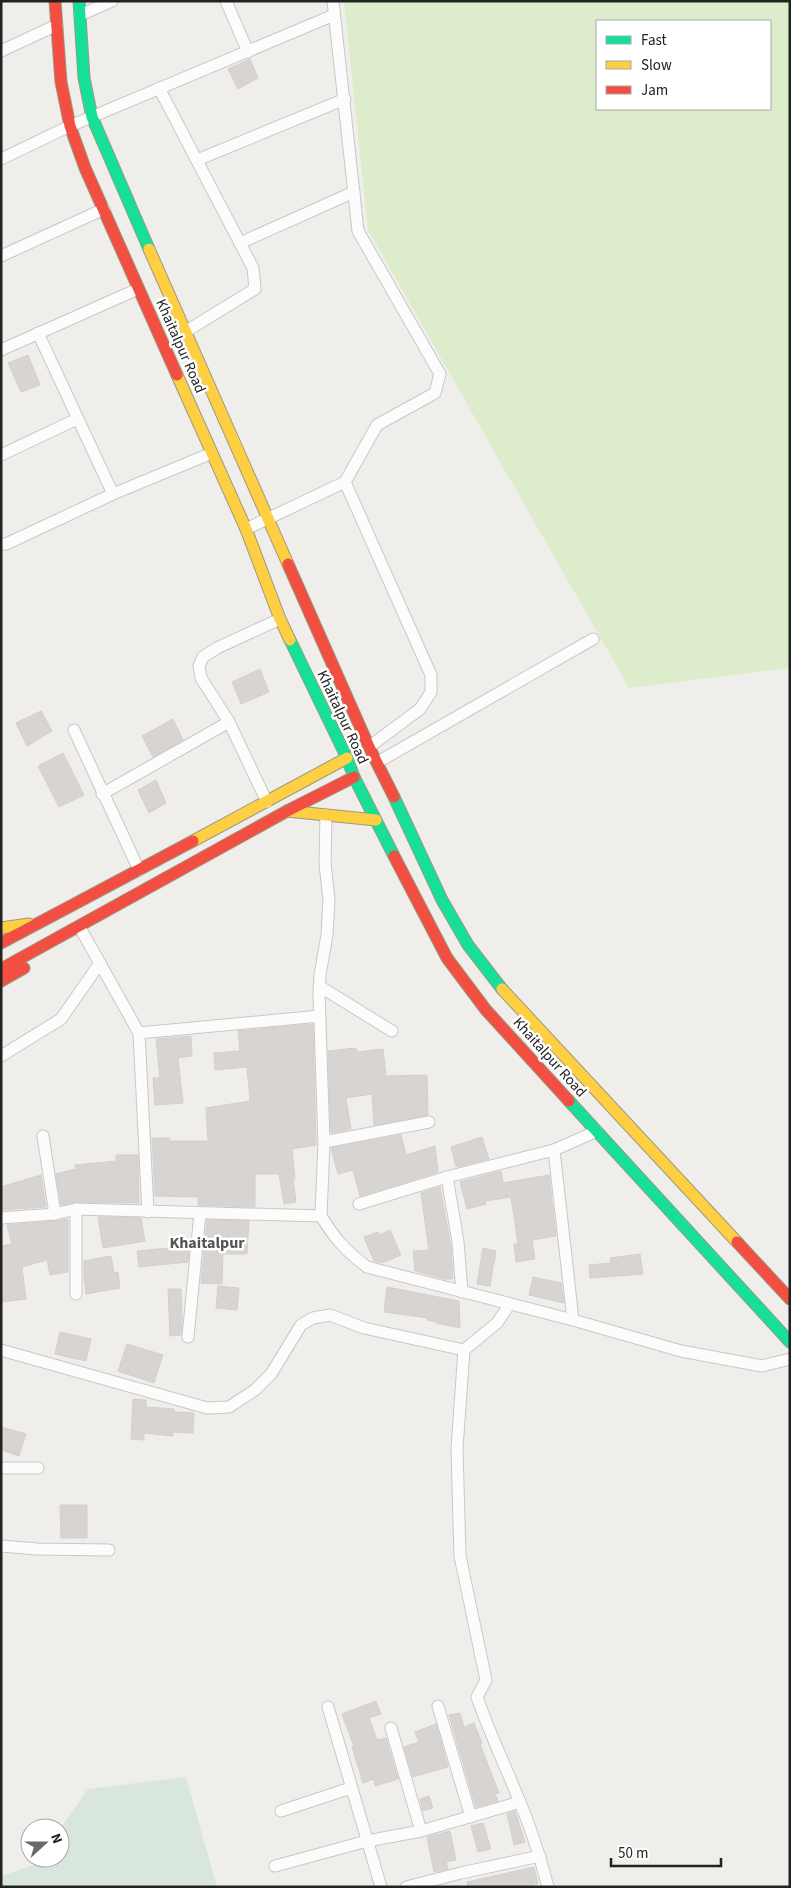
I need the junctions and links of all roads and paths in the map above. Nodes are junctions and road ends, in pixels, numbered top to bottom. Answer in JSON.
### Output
{"nodes":[{"id":1,"x":55,"y":1,"type":"edge"},
{"id":2,"x":79,"y":1,"type":"edge"},
{"id":3,"x":112,"y":1,"type":"edge"},
{"id":4,"x":226,"y":1,"type":"edge"},
{"id":5,"x":333,"y":1,"type":"edge"},
{"id":6,"x":80,"y":15,"type":"junction"},
{"id":7,"x":334,"y":15,"type":"junction"},
{"id":8,"x":58,"y":25,"type":"junction"},
{"id":9,"x":1,"y":51,"type":"edge"},
{"id":10,"x":248,"y":52,"type":"junction"},
{"id":11,"x":159,"y":88,"type":"junction"},
{"id":12,"x":345,"y":100,"type":"junction"},
{"id":13,"x":92,"y":117,"type":"junction"},
{"id":14,"x":70,"y":126,"type":"junction"},
{"id":15,"x":1,"y":159,"type":"edge"},
{"id":16,"x":197,"y":160,"type":"junction"},
{"id":17,"x":354,"y":192,"type":"junction"},
{"id":18,"x":104,"y":209,"type":"junction"},
{"id":19,"x":240,"y":243,"type":"junction"},
{"id":20,"x":1,"y":256,"type":"edge"},
{"id":21,"x":138,"y":289,"type":"junction"},
{"id":22,"x":185,"y":332,"type":"junction"},
{"id":23,"x":38,"y":333,"type":"junction"},
{"id":24,"x":1,"y":350,"type":"edge"},
{"id":25,"x":77,"y":419,"type":"junction"},
{"id":26,"x":212,"y":453,"type":"junction"},
{"id":27,"x":1,"y":455,"type":"edge"},
{"id":28,"x":345,"y":482,"type":"junction"},
{"id":29,"x":113,"y":494,"type":"junction"},
{"id":30,"x":268,"y":519,"type":"junction"},
{"id":31,"x":246,"y":529,"type":"junction"},
{"id":32,"x":1,"y":544,"type":"edge"},
{"id":33,"x":280,"y":620,"type":"junction"},
{"id":34,"x":593,"y":639,"type":"dead end"},
{"id":35,"x":229,"y":722,"type":"junction"},
{"id":36,"x":74,"y":730,"type":"dead end"},
{"id":37,"x":369,"y":747,"type":"junction"},
{"id":38,"x":347,"y":758,"type":"junction"},
{"id":39,"x":378,"y":762,"type":"junction"},
{"id":40,"x":354,"y":777,"type":"junction"},
{"id":41,"x":102,"y":794,"type":"junction"},
{"id":42,"x":267,"y":802,"type":"junction"},
{"id":43,"x":287,"y":811,"type":"junction"},
{"id":44,"x":326,"y":815,"type":"junction"},
{"id":45,"x":376,"y":820,"type":"junction"},
{"id":46,"x":139,"y":870,"type":"junction"},
{"id":47,"x":40,"y":922,"type":"junction"},
{"id":48,"x":79,"y":926,"type":"junction"},
{"id":49,"x":1,"y":928,"type":"edge"},
{"id":50,"x":2,"y":943,"type":"edge"},
{"id":51,"x":100,"y":963,"type":"junction"},
{"id":52,"x":1,"y":969,"type":"edge"},
{"id":53,"x":1,"y":981,"type":"edge"},
{"id":54,"x":319,"y":986,"type":"junction"},
{"id":55,"x":320,"y":1016,"type":"junction"},
{"id":56,"x":392,"y":1031,"type":"dead end"},
{"id":57,"x":139,"y":1033,"type":"junction"},
{"id":58,"x":1,"y":1056,"type":"edge"},
{"id":59,"x":429,"y":1122,"type":"dead end"},
{"id":60,"x":597,"y":1131,"type":"junction"},
{"id":61,"x":43,"y":1136,"type":"dead end"},
{"id":62,"x":324,"y":1142,"type":"junction"},
{"id":63,"x":554,"y":1150,"type":"junction"},
{"id":64,"x":447,"y":1177,"type":"junction"},
{"id":65,"x":359,"y":1204,"type":"dead end"},
{"id":66,"x":76,"y":1210,"type":"junction"},
{"id":67,"x":148,"y":1212,"type":"junction"},
{"id":68,"x":200,"y":1213,"type":"junction"},
{"id":69,"x":55,"y":1214,"type":"junction"},
{"id":70,"x":320,"y":1216,"type":"junction"},
{"id":71,"x":1,"y":1218,"type":"edge"},
{"id":72,"x":462,"y":1292,"type":"junction"},
{"id":73,"x":76,"y":1294,"type":"dead end"},
{"id":74,"x":790,"y":1300,"type":"edge"},
{"id":75,"x":509,"y":1304,"type":"junction"},
{"id":76,"x":573,"y":1320,"type":"junction"},
{"id":77,"x":188,"y":1337,"type":"dead end"},
{"id":78,"x":790,"y":1342,"type":"edge"},
{"id":79,"x":1,"y":1350,"type":"edge"},
{"id":80,"x":464,"y":1350,"type":"junction"},
{"id":81,"x":790,"y":1359,"type":"edge"},
{"id":82,"x":1,"y":1468,"type":"edge"},
{"id":83,"x":38,"y":1468,"type":"dead end"},
{"id":84,"x":1,"y":1546,"type":"edge"},
{"id":85,"x":109,"y":1550,"type":"dead end"},
{"id":86,"x":438,"y":1706,"type":"dead end"},
{"id":87,"x":328,"y":1707,"type":"dead end"},
{"id":88,"x":391,"y":1728,"type":"dead end"},
{"id":89,"x":351,"y":1788,"type":"junction"},
{"id":90,"x":520,"y":1802,"type":"junction"},
{"id":91,"x":281,"y":1811,"type":"dead end"},
{"id":92,"x":471,"y":1817,"type":"junction"},
{"id":93,"x":421,"y":1831,"type":"junction"},
{"id":94,"x":367,"y":1841,"type":"junction"},
{"id":95,"x":540,"y":1856,"type":"junction"},
{"id":96,"x":275,"y":1866,"type":"dead end"},
{"id":97,"x":381,"y":1887,"type":"edge"},
{"id":98,"x":406,"y":1887,"type":"edge"},
{"id":99,"x":548,"y":1887,"type":"edge"}],
"edges":[{"from":1,"to":8,"type":"street","name":"Khaitalpur Road"},
{"from":2,"to":6,"type":"street","name":"Khaitalpur Road"},
{"from":3,"to":6,"type":"street"},
{"from":4,"to":10,"type":"street"},
{"from":5,"to":7,"type":"street"},
{"from":6,"to":13,"type":"street","name":"Khaitalpur Road"},
{"from":7,"to":10,"type":"street"},
{"from":7,"to":12,"type":"street"},
{"from":8,"to":9,"type":"street"},
{"from":8,"to":14,"type":"street","name":"Khaitalpur Road"},
{"from":10,"to":11,"type":"street"},
{"from":11,"to":13,"type":"street"},
{"from":11,"to":16,"type":"street"},
{"from":12,"to":16,"type":"street"},
{"from":12,"to":17,"type":"street"},
{"from":13,"to":14,"type":"street"},
{"from":13,"to":22,"type":"street","name":"Khaitalpur Road"},
{"from":14,"to":15,"type":"street"},
{"from":14,"to":18,"type":"street","name":"Khaitalpur Road"},
{"from":16,"to":19,"type":"street"},
{"from":17,"to":19,"type":"street"},
{"from":17,"to":28,"type":"street"},
{"from":18,"to":20,"type":"street"},
{"from":18,"to":21,"type":"street","name":"Khaitalpur Road"},
{"from":19,"to":22,"type":"street"},
{"from":21,"to":23,"type":"street"},
{"from":21,"to":26,"type":"street","name":"Khaitalpur Road"},
{"from":22,"to":30,"type":"street","name":"Khaitalpur Road"},
{"from":23,"to":24,"type":"street"},
{"from":23,"to":25,"type":"street"},
{"from":25,"to":27,"type":"street"},
{"from":25,"to":29,"type":"street"},
{"from":26,"to":29,"type":"street"},
{"from":26,"to":31,"type":"street","name":"Khaitalpur Road"},
{"from":28,"to":30,"type":"street"},
{"from":28,"to":37,"type":"street"},
{"from":29,"to":32,"type":"street"},
{"from":30,"to":31,"type":"street"},
{"from":30,"to":37,"type":"street","name":"Khaitalpur Road"},
{"from":31,"to":33,"type":"street","name":"Khaitalpur Road"},
{"from":33,"to":35,"type":"street"},
{"from":33,"to":38,"type":"street","name":"Khaitalpur Road"},
{"from":34,"to":39,"type":"street"},
{"from":35,"to":41,"type":"street"},
{"from":35,"to":42,"type":"street"},
{"from":36,"to":41,"type":"street"},
{"from":37,"to":39,"type":"street","name":"Khaitalpur Road"},
{"from":38,"to":40,"type":"street","name":"Khaitalpur Road"},
{"from":38,"to":42,"type":"street"},
{"from":39,"to":74,"type":"street","name":"Khaitalpur Road"},
{"from":40,"to":43,"type":"street"},
{"from":40,"to":45,"type":"street","name":"Khaitalpur Road"},
{"from":41,"to":46,"type":"street"},
{"from":42,"to":46,"type":"street"},
{"from":43,"to":44,"type":"street"},
{"from":43,"to":48,"type":"street"},
{"from":44,"to":45,"type":"street"},
{"from":44,"to":54,"type":"street"},
{"from":45,"to":60,"type":"street","name":"Khaitalpur Road"},
{"from":46,"to":47,"type":"street"},
{"from":47,"to":49,"type":"street"},
{"from":47,"to":50,"type":"street"},
{"from":48,"to":51,"type":"street"},
{"from":48,"to":52,"type":"street"},
{"from":48,"to":53,"type":"street"},
{"from":51,"to":57,"type":"street"},
{"from":51,"to":58,"type":"street"},
{"from":54,"to":55,"type":"street"},
{"from":54,"to":56,"type":"street"},
{"from":55,"to":57,"type":"street"},
{"from":55,"to":62,"type":"street"},
{"from":57,"to":67,"type":"street"},
{"from":59,"to":62,"type":"street"},
{"from":60,"to":63,"type":"street"},
{"from":60,"to":78,"type":"street","name":"Khaitalpur Road"},
{"from":61,"to":69,"type":"street"},
{"from":62,"to":70,"type":"street"},
{"from":63,"to":64,"type":"street"},
{"from":63,"to":76,"type":"street"},
{"from":64,"to":65,"type":"street"},
{"from":64,"to":72,"type":"street"},
{"from":66,"to":67,"type":"street"},
{"from":66,"to":69,"type":"street"},
{"from":66,"to":73,"type":"street"},
{"from":67,"to":68,"type":"street"},
{"from":68,"to":70,"type":"street"},
{"from":68,"to":77,"type":"street"},
{"from":69,"to":71,"type":"street"},
{"from":70,"to":72,"type":"street"},
{"from":72,"to":75,"type":"street"},
{"from":75,"to":76,"type":"street"},
{"from":75,"to":80,"type":"street"},
{"from":76,"to":81,"type":"street"},
{"from":79,"to":80,"type":"street"},
{"from":80,"to":90,"type":"street"},
{"from":82,"to":83,"type":"street"},
{"from":84,"to":85,"type":"street"},
{"from":86,"to":92,"type":"street"},
{"from":87,"to":89,"type":"street"},
{"from":88,"to":93,"type":"street"},
{"from":89,"to":91,"type":"street"},
{"from":89,"to":94,"type":"street"},
{"from":90,"to":92,"type":"street"},
{"from":90,"to":95,"type":"street"},
{"from":92,"to":93,"type":"street"},
{"from":93,"to":94,"type":"street"},
{"from":94,"to":96,"type":"street"},
{"from":94,"to":97,"type":"street"},
{"from":95,"to":98,"type":"street"},
{"from":95,"to":99,"type":"street"}]}
